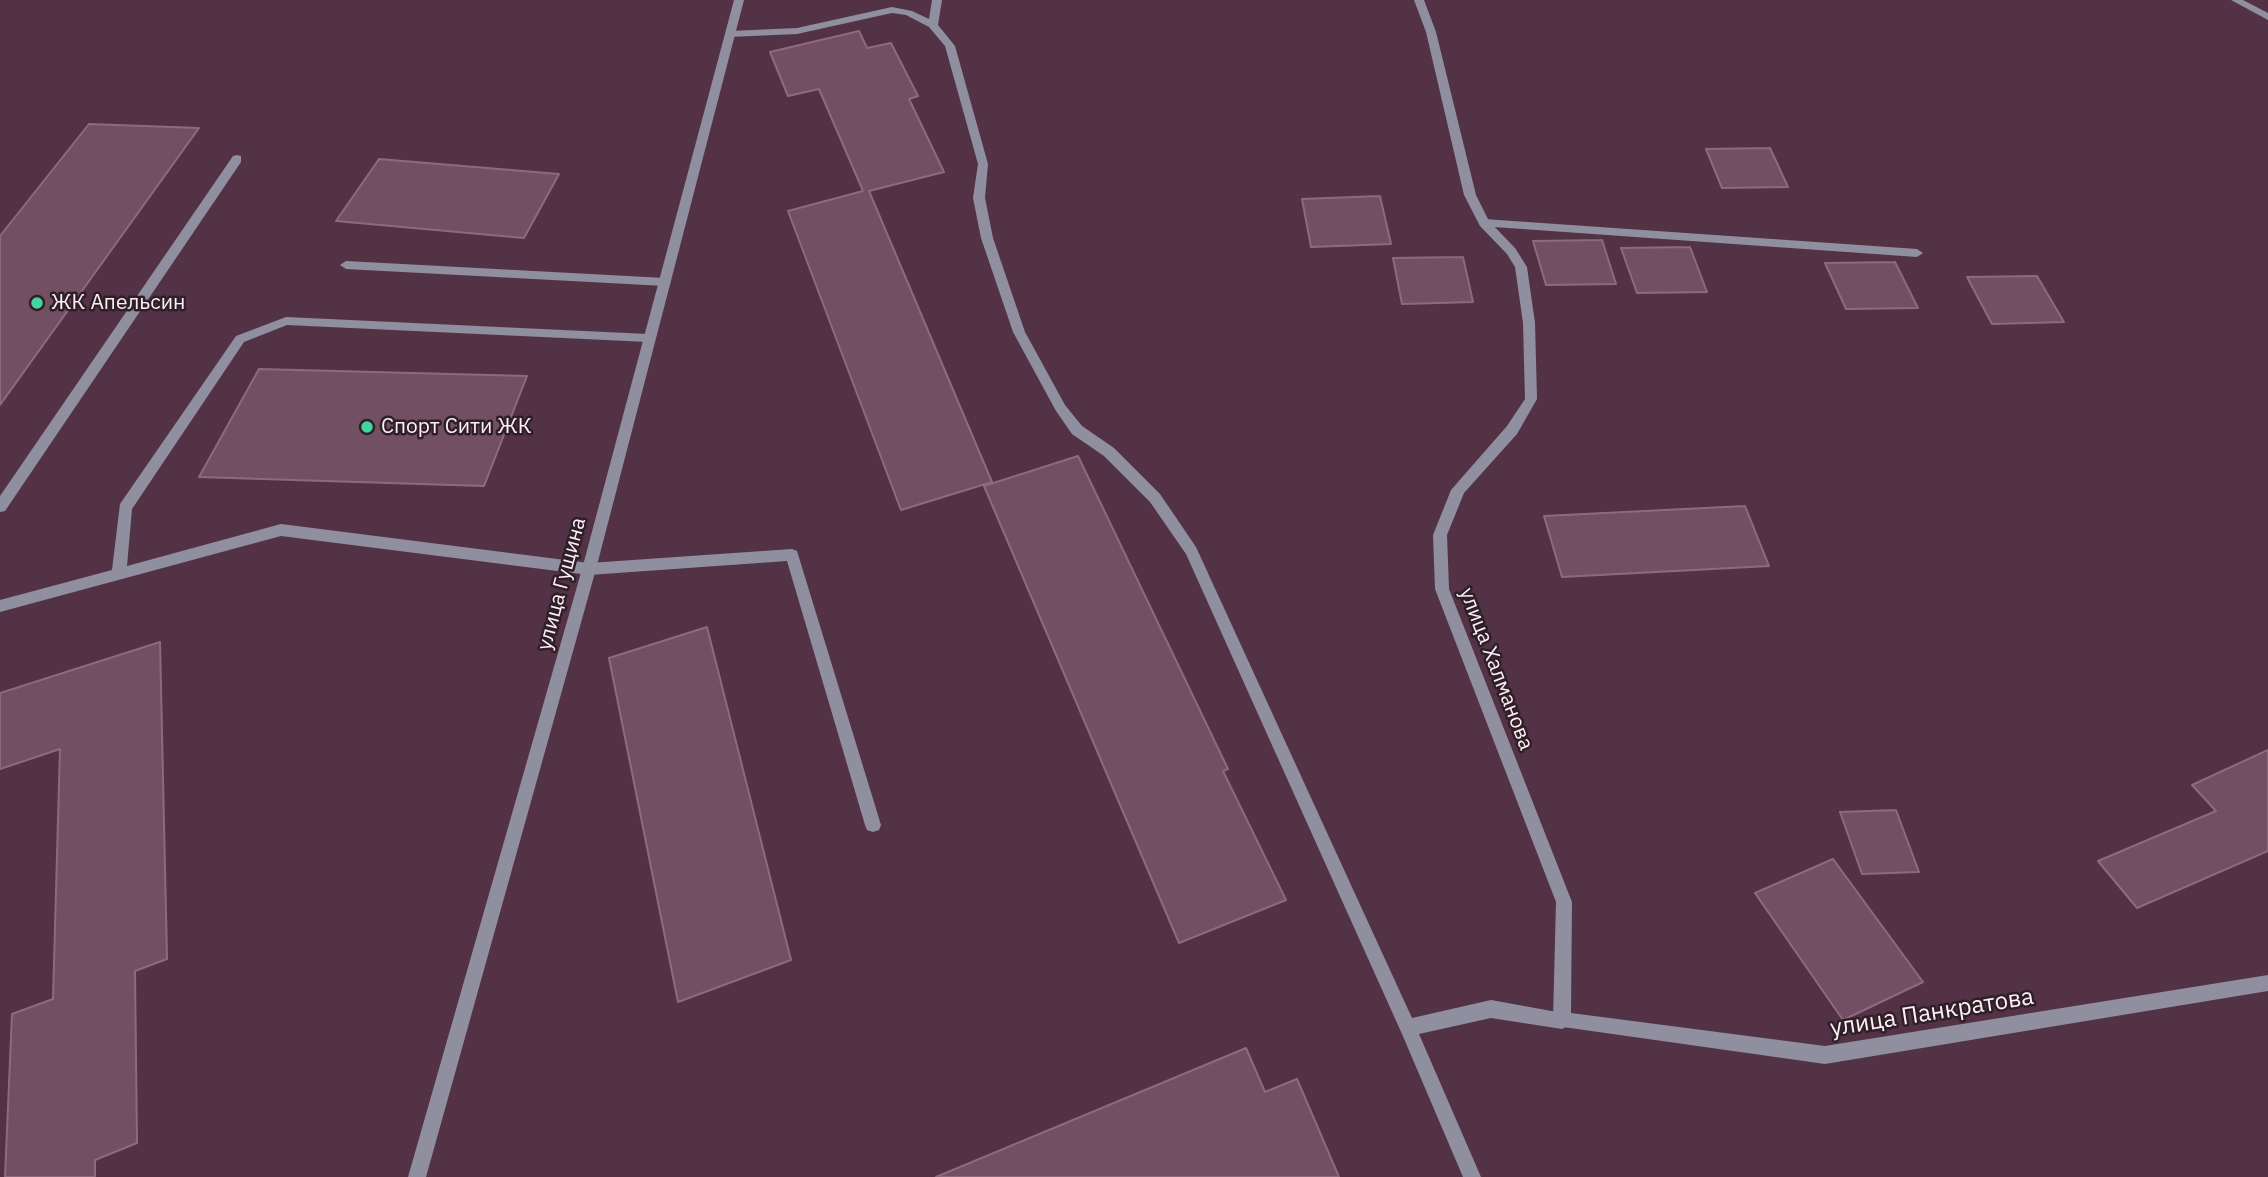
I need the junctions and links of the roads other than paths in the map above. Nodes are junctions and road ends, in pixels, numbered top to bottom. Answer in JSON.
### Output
{"nodes":[{"id":1,"x":740,"y":0,"type":"edge"},
{"id":2,"x":937,"y":0,"type":"edge"},
{"id":3,"x":1419,"y":0,"type":"edge"},
{"id":4,"x":2236,"y":0,"type":"edge"},
{"id":5,"x":2268,"y":18,"type":"edge"},
{"id":6,"x":933,"y":25,"type":"junction"},
{"id":7,"x":730,"y":34,"type":"junction"},
{"id":8,"x":237,"y":159,"type":"dead end"},
{"id":9,"x":1484,"y":223,"type":"junction"},
{"id":10,"x":1917,"y":253,"type":"dead end"},
{"id":11,"x":346,"y":265,"type":"dead end"},
{"id":12,"x":665,"y":282,"type":"junction"},
{"id":13,"x":648,"y":338,"type":"junction"},
{"id":14,"x":0,"y":507,"type":"edge"},
{"id":15,"x":589,"y":569,"type":"junction"},
{"id":16,"x":120,"y":574,"type":"junction"},
{"id":17,"x":0,"y":607,"type":"edge"},
{"id":18,"x":873,"y":825,"type":"dead end"},
{"id":19,"x":2268,"y":983,"type":"edge"},
{"id":20,"x":1562,"y":1020,"type":"junction"},
{"id":21,"x":1408,"y":1028,"type":"junction"},
{"id":22,"x":417,"y":1177,"type":"edge"},
{"id":23,"x":1472,"y":1177,"type":"edge"}],
"edges":[{"from":1,"to":7,"type":"street","name":"улица Гущина"},
{"from":2,"to":6,"type":"street"},
{"from":3,"to":9,"type":"street","name":"улица Халманова"},
{"from":4,"to":5,"type":"street"},
{"from":6,"to":7,"type":"street"},
{"from":6,"to":21,"type":"street"},
{"from":7,"to":12,"type":"street","name":"улица Гущина"},
{"from":8,"to":14,"type":"street"},
{"from":9,"to":10,"type":"street"},
{"from":9,"to":20,"type":"street","name":"улица Халманова"},
{"from":11,"to":12,"type":"street"},
{"from":12,"to":13,"type":"street","name":"улица Гущина"},
{"from":13,"to":15,"type":"street","name":"улица Гущина"},
{"from":13,"to":16,"type":"street"},
{"from":15,"to":16,"type":"street"},
{"from":15,"to":18,"type":"street"},
{"from":15,"to":22,"type":"street","name":"улица Гущина"},
{"from":16,"to":17,"type":"street"},
{"from":19,"to":20,"type":"street","name":"улица Панкратова"},
{"from":20,"to":21,"type":"street","name":"улица Панкратова"},
{"from":21,"to":23,"type":"street"}]}
